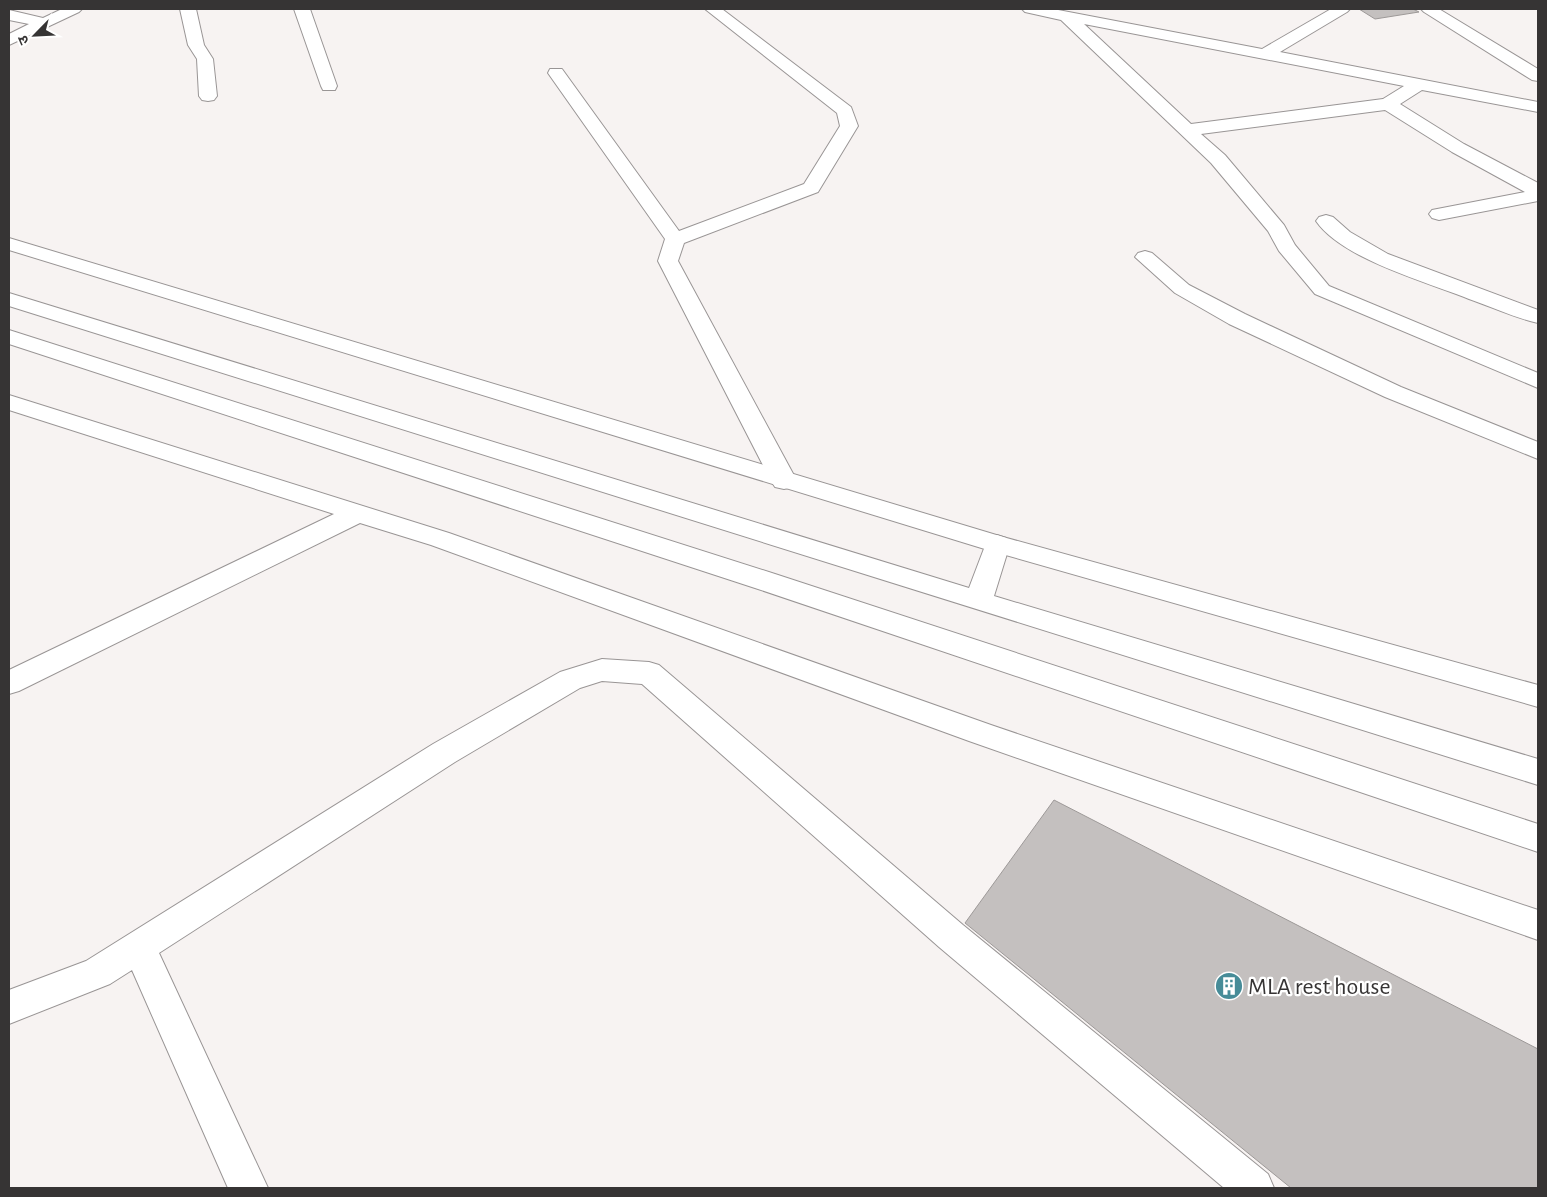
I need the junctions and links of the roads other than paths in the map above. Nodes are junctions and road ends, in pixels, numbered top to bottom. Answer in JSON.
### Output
{"nodes":[{"id":1,"x":74,"y":9,"type":"edge"},
{"id":2,"x":188,"y":9,"type":"edge"},
{"id":3,"x":302,"y":9,"type":"edge"},
{"id":4,"x":712,"y":9,"type":"edge"},
{"id":5,"x":1030,"y":9,"type":"edge"},
{"id":6,"x":1342,"y":9,"type":"edge"},
{"id":7,"x":1429,"y":9,"type":"edge"},
{"id":8,"x":9,"y":15,"type":"edge"},
{"id":9,"x":1066,"y":16,"type":"junction"},
{"id":10,"x":44,"y":23,"type":"junction"},
{"id":11,"x":9,"y":40,"type":"edge"},
{"id":12,"x":1265,"y":54,"type":"junction"},
{"id":13,"x":556,"y":73,"type":"dead end"},
{"id":14,"x":1538,"y":76,"type":"edge"},
{"id":15,"x":1420,"y":84,"type":"junction"},
{"id":16,"x":329,"y":86,"type":"dead end"},
{"id":17,"x":208,"y":96,"type":"dead end"},
{"id":18,"x":1388,"y":104,"type":"junction"},
{"id":19,"x":1538,"y":107,"type":"edge"},
{"id":20,"x":1188,"y":130,"type":"junction"},
{"id":21,"x":1538,"y":192,"type":"edge"},
{"id":22,"x":1538,"y":196,"type":"edge"},
{"id":23,"x":1439,"y":214,"type":"dead end"},
{"id":24,"x":1326,"y":221,"type":"dead end"},
{"id":25,"x":675,"y":239,"type":"junction"},
{"id":26,"x":9,"y":244,"type":"edge"},
{"id":27,"x":1144,"y":257,"type":"dead end"},
{"id":28,"x":9,"y":299,"type":"edge"},
{"id":29,"x":1538,"y":317,"type":"edge"},
{"id":30,"x":9,"y":337,"type":"edge"},
{"id":31,"x":1538,"y":381,"type":"edge"},
{"id":32,"x":9,"y":402,"type":"edge"},
{"id":33,"x":1538,"y":451,"type":"edge"},
{"id":34,"x":784,"y":481,"type":"junction"},
{"id":35,"x":358,"y":513,"type":"junction"},
{"id":36,"x":997,"y":544,"type":"junction"},
{"id":37,"x":979,"y":601,"type":"junction"},
{"id":38,"x":9,"y":683,"type":"edge"},
{"id":39,"x":1538,"y":696,"type":"edge"},
{"id":40,"x":1538,"y":772,"type":"edge"},
{"id":41,"x":1538,"y":838,"type":"edge"},
{"id":42,"x":1538,"y":924,"type":"edge"},
{"id":43,"x":139,"y":947,"type":"junction"},
{"id":44,"x":9,"y":1007,"type":"edge"},
{"id":45,"x":248,"y":1188,"type":"edge"},
{"id":46,"x":1254,"y":1188,"type":"edge"}],
"edges":[{"from":1,"to":10,"type":"main road"},
{"from":2,"to":17,"type":"main road"},
{"from":3,"to":16,"type":"main road"},
{"from":4,"to":25,"type":"main road"},
{"from":5,"to":9,"type":"main road"},
{"from":6,"to":12,"type":"main road"},
{"from":7,"to":14,"type":"main road"},
{"from":8,"to":10,"type":"main road"},
{"from":9,"to":12,"type":"main road"},
{"from":9,"to":20,"type":"main road"},
{"from":10,"to":11,"type":"main road"},
{"from":12,"to":15,"type":"main road"},
{"from":13,"to":25,"type":"main road"},
{"from":15,"to":18,"type":"main road"},
{"from":15,"to":19,"type":"main road"},
{"from":18,"to":20,"type":"main road"},
{"from":18,"to":21,"type":"main road"},
{"from":20,"to":31,"type":"main road"},
{"from":22,"to":23,"type":"main road"},
{"from":24,"to":29,"type":"main road"},
{"from":25,"to":34,"type":"main road"},
{"from":26,"to":34,"type":"main road"},
{"from":27,"to":33,"type":"main road"},
{"from":28,"to":37,"type":"main road"},
{"from":30,"to":41,"type":"main road"},
{"from":32,"to":35,"type":"main road"},
{"from":34,"to":36,"type":"main road"},
{"from":35,"to":38,"type":"main road"},
{"from":35,"to":42,"type":"main road"},
{"from":36,"to":37,"type":"main road"},
{"from":36,"to":39,"type":"main road"},
{"from":37,"to":40,"type":"main road"},
{"from":43,"to":44,"type":"main road"},
{"from":43,"to":45,"type":"main road"},
{"from":43,"to":46,"type":"main road"}]}
